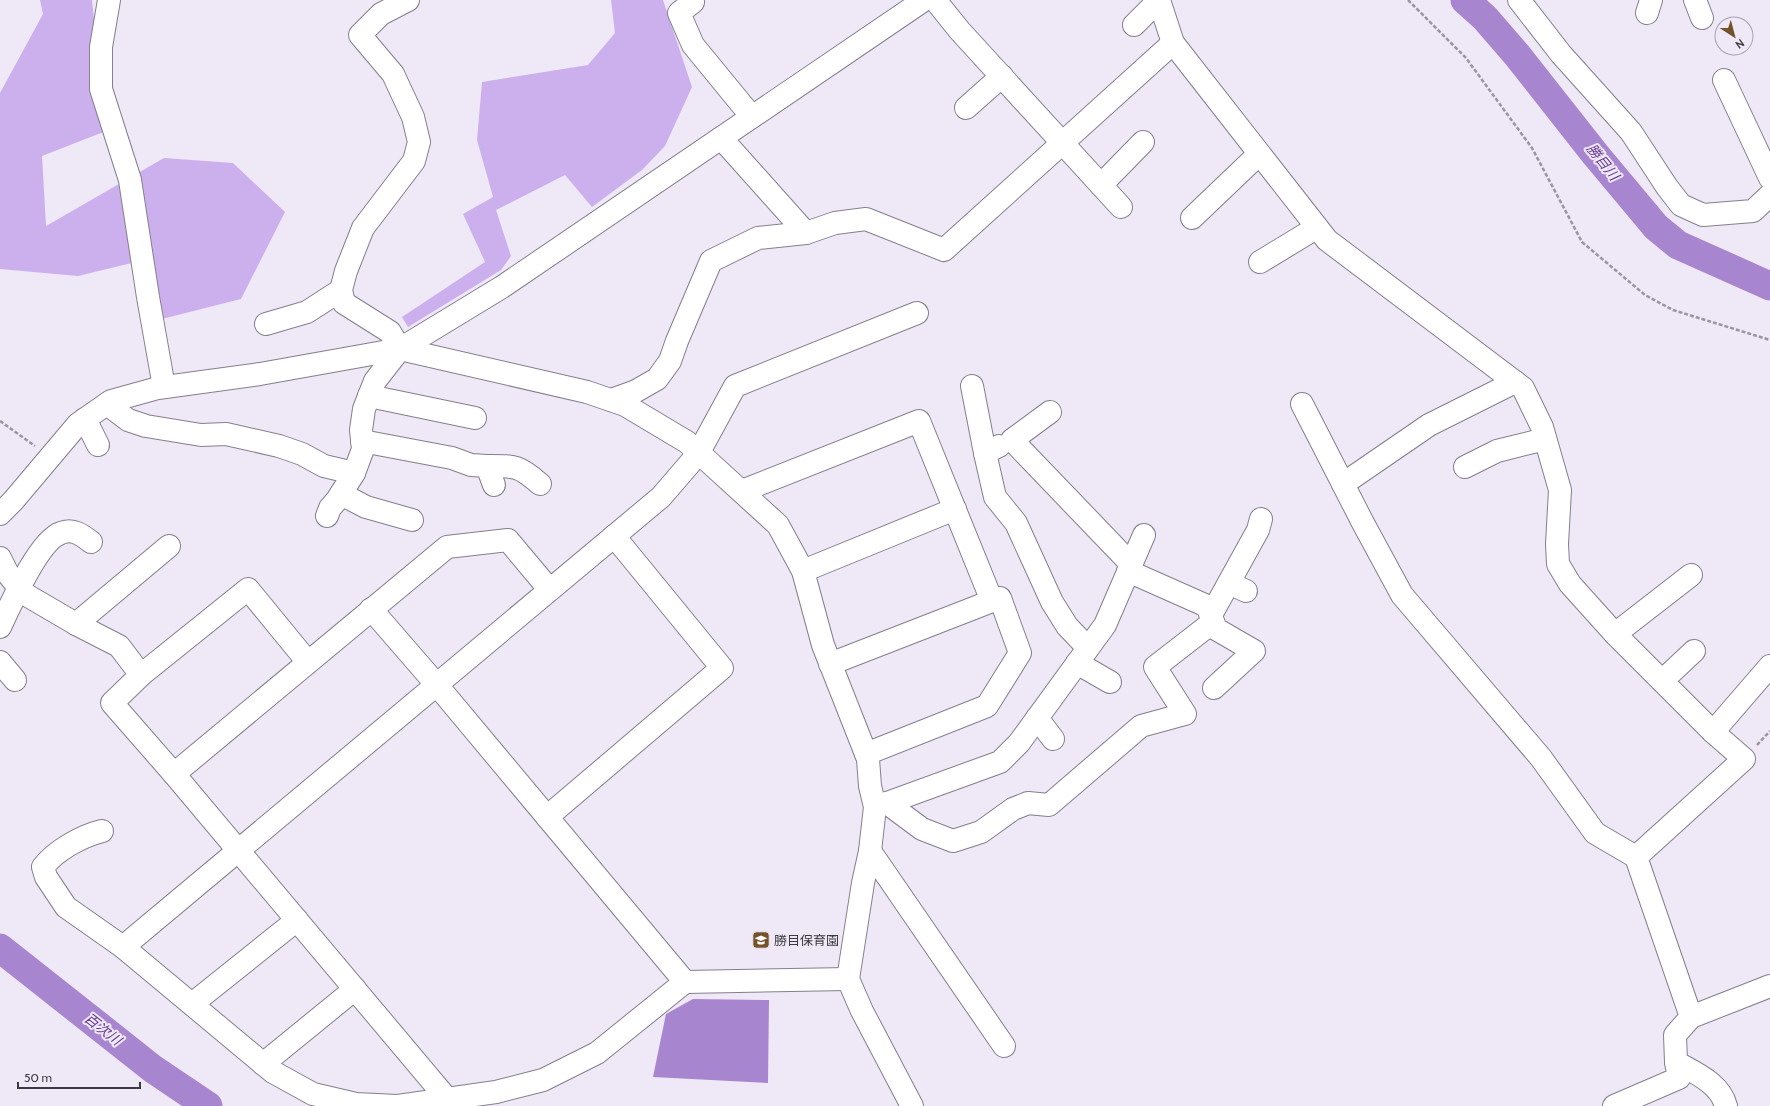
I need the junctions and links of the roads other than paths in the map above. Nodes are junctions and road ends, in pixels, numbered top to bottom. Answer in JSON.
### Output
{"nodes":[{"id":1,"x":109,"y":0,"type":"edge"},
{"id":2,"x":408,"y":0,"type":"edge"},
{"id":3,"x":924,"y":0,"type":"edge"},
{"id":4,"x":936,"y":0,"type":"edge"},
{"id":5,"x":1159,"y":0,"type":"edge"},
{"id":6,"x":1519,"y":0,"type":"edge"},
{"id":7,"x":693,"y":2,"type":"dead end"},
{"id":8,"x":1134,"y":25,"type":"dead end"},
{"id":9,"x":1173,"y":43,"type":"junction"},
{"id":10,"x":1002,"y":76,"type":"junction"},
{"id":11,"x":1724,"y":80,"type":"dead end"},
{"id":12,"x":966,"y":108,"type":"dead end"},
{"id":13,"x":752,"y":117,"type":"junction"},
{"id":14,"x":721,"y":138,"type":"junction"},
{"id":15,"x":1143,"y":142,"type":"dead end"},
{"id":16,"x":1062,"y":143,"type":"junction"},
{"id":17,"x":1259,"y":154,"type":"junction"},
{"id":18,"x":1770,"y":178,"type":"edge"},
{"id":19,"x":1101,"y":185,"type":"junction"},
{"id":20,"x":1770,"y":195,"type":"edge"},
{"id":21,"x":1121,"y":207,"type":"dead end"},
{"id":22,"x":1192,"y":218,"type":"dead end"},
{"id":23,"x":1316,"y":228,"type":"junction"},
{"id":24,"x":806,"y":233,"type":"junction"},
{"id":25,"x":1260,"y":262,"type":"dead end"},
{"id":26,"x":341,"y":290,"type":"junction"},
{"id":27,"x":917,"y":313,"type":"dead end"},
{"id":28,"x":266,"y":324,"type":"dead end"},
{"id":29,"x":400,"y":348,"type":"junction"},
{"id":30,"x":1515,"y":382,"type":"junction"},
{"id":31,"x":972,"y":386,"type":"dead end"},
{"id":32,"x":164,"y":387,"type":"junction"},
{"id":33,"x":369,"y":396,"type":"junction"},
{"id":34,"x":611,"y":400,"type":"junction"},
{"id":35,"x":107,"y":404,"type":"junction"},
{"id":36,"x":1302,"y":404,"type":"dead end"},
{"id":37,"x":1050,"y":412,"type":"dead end"},
{"id":38,"x":475,"y":418,"type":"dead end"},
{"id":39,"x":85,"y":419,"type":"junction"},
{"id":40,"x":1545,"y":439,"type":"junction"},
{"id":41,"x":1012,"y":440,"type":"junction"},
{"id":42,"x":362,"y":441,"type":"junction"},
{"id":43,"x":98,"y":445,"type":"dead end"},
{"id":44,"x":985,"y":453,"type":"junction"},
{"id":45,"x":698,"y":454,"type":"junction"},
{"id":46,"x":1465,"y":467,"type":"dead end"},
{"id":47,"x":354,"y":473,"type":"junction"},
{"id":48,"x":540,"y":484,"type":"dead end"},
{"id":49,"x":1343,"y":484,"type":"junction"},
{"id":50,"x":742,"y":491,"type":"junction"},
{"id":51,"x":341,"y":494,"type":"junction"},
{"id":52,"x":955,"y":509,"type":"junction"},
{"id":53,"x":0,"y":514,"type":"edge"},
{"id":54,"x":327,"y":516,"type":"dead end"},
{"id":55,"x":1261,"y":519,"type":"dead end"},
{"id":56,"x":412,"y":520,"type":"dead end"},
{"id":57,"x":1144,"y":535,"type":"dead end"},
{"id":58,"x":614,"y":536,"type":"junction"},
{"id":59,"x":91,"y":542,"type":"dead end"},
{"id":60,"x":169,"y":546,"type":"dead end"},
{"id":61,"x":0,"y":558,"type":"edge"},
{"id":62,"x":1129,"y":568,"type":"junction"},
{"id":63,"x":803,"y":571,"type":"junction"},
{"id":64,"x":1691,"y":575,"type":"dead end"},
{"id":65,"x":18,"y":587,"type":"junction"},
{"id":66,"x":549,"y":590,"type":"junction"},
{"id":67,"x":992,"y":601,"type":"junction"},
{"id":68,"x":371,"y":609,"type":"junction"},
{"id":69,"x":1212,"y":619,"type":"junction"},
{"id":70,"x":76,"y":624,"type":"junction"},
{"id":71,"x":0,"y":626,"type":"edge"},
{"id":72,"x":1615,"y":634,"type":"junction"},
{"id":73,"x":1694,"y":651,"type":"dead end"},
{"id":74,"x":1083,"y":655,"type":"junction"},
{"id":75,"x":307,"y":661,"type":"junction"},
{"id":76,"x":0,"y":662,"type":"edge"},
{"id":77,"x":830,"y":664,"type":"junction"},
{"id":78,"x":1770,"y":666,"type":"edge"},
{"id":79,"x":141,"y":675,"type":"junction"},
{"id":80,"x":15,"y":680,"type":"dead end"},
{"id":81,"x":1662,"y":681,"type":"junction"},
{"id":82,"x":1110,"y":682,"type":"dead end"},
{"id":83,"x":436,"y":684,"type":"junction"},
{"id":84,"x":1214,"y":688,"type":"dead end"},
{"id":85,"x":1037,"y":718,"type":"junction"},
{"id":86,"x":1713,"y":732,"type":"junction"},
{"id":87,"x":1054,"y":739,"type":"dead end"},
{"id":88,"x":866,"y":754,"type":"junction"},
{"id":89,"x":174,"y":774,"type":"junction"},
{"id":90,"x":881,"y":805,"type":"junction"},
{"id":91,"x":547,"y":817,"type":"junction"},
{"id":92,"x":102,"y":831,"type":"dead end"},
{"id":93,"x":238,"y":850,"type":"junction"},
{"id":94,"x":870,"y":851,"type":"junction"},
{"id":95,"x":1636,"y":857,"type":"junction"},
{"id":96,"x":296,"y":920,"type":"junction"},
{"id":97,"x":124,"y":947,"type":"junction"},
{"id":98,"x":848,"y":980,"type":"junction"},
{"id":99,"x":685,"y":982,"type":"junction"},
{"id":100,"x":1770,"y":986,"type":"edge"},
{"id":101,"x":355,"y":989,"type":"junction"},
{"id":102,"x":192,"y":1004,"type":"junction"},
{"id":103,"x":1691,"y":1017,"type":"junction"},
{"id":104,"x":1004,"y":1046,"type":"dead end"},
{"id":105,"x":1676,"y":1062,"type":"junction"},
{"id":106,"x":263,"y":1064,"type":"junction"},
{"id":107,"x":448,"y":1100,"type":"junction"},
{"id":108,"x":397,"y":1106,"type":"edge"},
{"id":109,"x":912,"y":1106,"type":"edge"},
{"id":110,"x":1614,"y":1106,"type":"edge"},
{"id":111,"x":1726,"y":1106,"type":"edge"}],
"edges":[{"from":1,"to":32,"type":"street"},
{"from":2,"to":26,"type":"street"},
{"from":3,"to":13,"type":"street"},
{"from":4,"to":10,"type":"street"},
{"from":5,"to":8,"type":"street"},
{"from":5,"to":9,"type":"street"},
{"from":6,"to":20,"type":"street"},
{"from":7,"to":13,"type":"street"},
{"from":9,"to":16,"type":"street"},
{"from":9,"to":17,"type":"street"},
{"from":10,"to":12,"type":"street"},
{"from":10,"to":16,"type":"street"},
{"from":11,"to":18,"type":"street"},
{"from":13,"to":14,"type":"street"},
{"from":14,"to":24,"type":"street"},
{"from":14,"to":29,"type":"street"},
{"from":15,"to":19,"type":"street"},
{"from":16,"to":19,"type":"street"},
{"from":16,"to":24,"type":"street"},
{"from":17,"to":22,"type":"street"},
{"from":17,"to":23,"type":"street"},
{"from":19,"to":21,"type":"street"},
{"from":23,"to":25,"type":"street"},
{"from":23,"to":30,"type":"street"},
{"from":24,"to":34,"type":"street"},
{"from":26,"to":28,"type":"street"},
{"from":26,"to":29,"type":"street"},
{"from":27,"to":45,"type":"street"},
{"from":29,"to":32,"type":"street"},
{"from":29,"to":33,"type":"street"},
{"from":29,"to":34,"type":"street"},
{"from":30,"to":40,"type":"street"},
{"from":30,"to":49,"type":"street"},
{"from":31,"to":44,"type":"street"},
{"from":32,"to":35,"type":"street"},
{"from":33,"to":38,"type":"street"},
{"from":33,"to":42,"type":"street"},
{"from":34,"to":45,"type":"street"},
{"from":35,"to":39,"type":"street"},
{"from":35,"to":47,"type":"street"},
{"from":36,"to":49,"type":"street"},
{"from":37,"to":41,"type":"street"},
{"from":39,"to":43,"type":"street"},
{"from":39,"to":53,"type":"street"},
{"from":40,"to":46,"type":"street"},
{"from":40,"to":72,"type":"street"},
{"from":41,"to":44,"type":"street"},
{"from":41,"to":62,"type":"street"},
{"from":42,"to":47,"type":"street"},
{"from":42,"to":48,"type":"street"},
{"from":44,"to":74,"type":"street"},
{"from":45,"to":50,"type":"street"},
{"from":45,"to":58,"type":"street"},
{"from":47,"to":51,"type":"street"},
{"from":49,"to":95,"type":"street"},
{"from":50,"to":52,"type":"street"},
{"from":50,"to":63,"type":"street"},
{"from":51,"to":54,"type":"street"},
{"from":51,"to":56,"type":"street"},
{"from":52,"to":63,"type":"street"},
{"from":52,"to":67,"type":"street"},
{"from":55,"to":69,"type":"street"},
{"from":57,"to":62,"type":"street"},
{"from":58,"to":66,"type":"street"},
{"from":58,"to":91,"type":"street"},
{"from":59,"to":65,"type":"street"},
{"from":60,"to":70,"type":"street"},
{"from":61,"to":65,"type":"street"},
{"from":62,"to":69,"type":"street"},
{"from":62,"to":74,"type":"street"},
{"from":63,"to":77,"type":"street"},
{"from":64,"to":72,"type":"street"},
{"from":65,"to":70,"type":"street"},
{"from":65,"to":71,"type":"street"},
{"from":66,"to":68,"type":"street"},
{"from":66,"to":83,"type":"street"},
{"from":67,"to":77,"type":"street"},
{"from":67,"to":88,"type":"street"},
{"from":68,"to":75,"type":"street"},
{"from":68,"to":83,"type":"street"},
{"from":69,"to":84,"type":"street"},
{"from":69,"to":90,"type":"street"},
{"from":70,"to":79,"type":"street"},
{"from":72,"to":81,"type":"street"},
{"from":73,"to":81,"type":"street"},
{"from":74,"to":82,"type":"street"},
{"from":74,"to":85,"type":"street"},
{"from":75,"to":79,"type":"street"},
{"from":75,"to":89,"type":"street"},
{"from":76,"to":80,"type":"street"},
{"from":77,"to":88,"type":"street"},
{"from":78,"to":86,"type":"street"},
{"from":79,"to":89,"type":"street"},
{"from":81,"to":86,"type":"street"},
{"from":83,"to":91,"type":"street"},
{"from":83,"to":93,"type":"street"},
{"from":85,"to":87,"type":"street"},
{"from":85,"to":90,"type":"street"},
{"from":86,"to":95,"type":"street"},
{"from":88,"to":90,"type":"street"},
{"from":89,"to":93,"type":"street"},
{"from":90,"to":94,"type":"street"},
{"from":91,"to":99,"type":"street"},
{"from":92,"to":97,"type":"street"},
{"from":93,"to":96,"type":"street"},
{"from":93,"to":97,"type":"street"},
{"from":94,"to":98,"type":"street"},
{"from":94,"to":104,"type":"street"},
{"from":95,"to":103,"type":"street"},
{"from":96,"to":101,"type":"street"},
{"from":96,"to":102,"type":"street"},
{"from":97,"to":102,"type":"street"},
{"from":98,"to":99,"type":"street"},
{"from":98,"to":109,"type":"street"},
{"from":99,"to":107,"type":"street"},
{"from":100,"to":103,"type":"street"},
{"from":101,"to":106,"type":"street"},
{"from":101,"to":107,"type":"street"},
{"from":102,"to":106,"type":"street"},
{"from":103,"to":105,"type":"street"},
{"from":105,"to":110,"type":"street"},
{"from":105,"to":111,"type":"street"},
{"from":106,"to":108,"type":"street"},
{"from":107,"to":108,"type":"street"}]}
